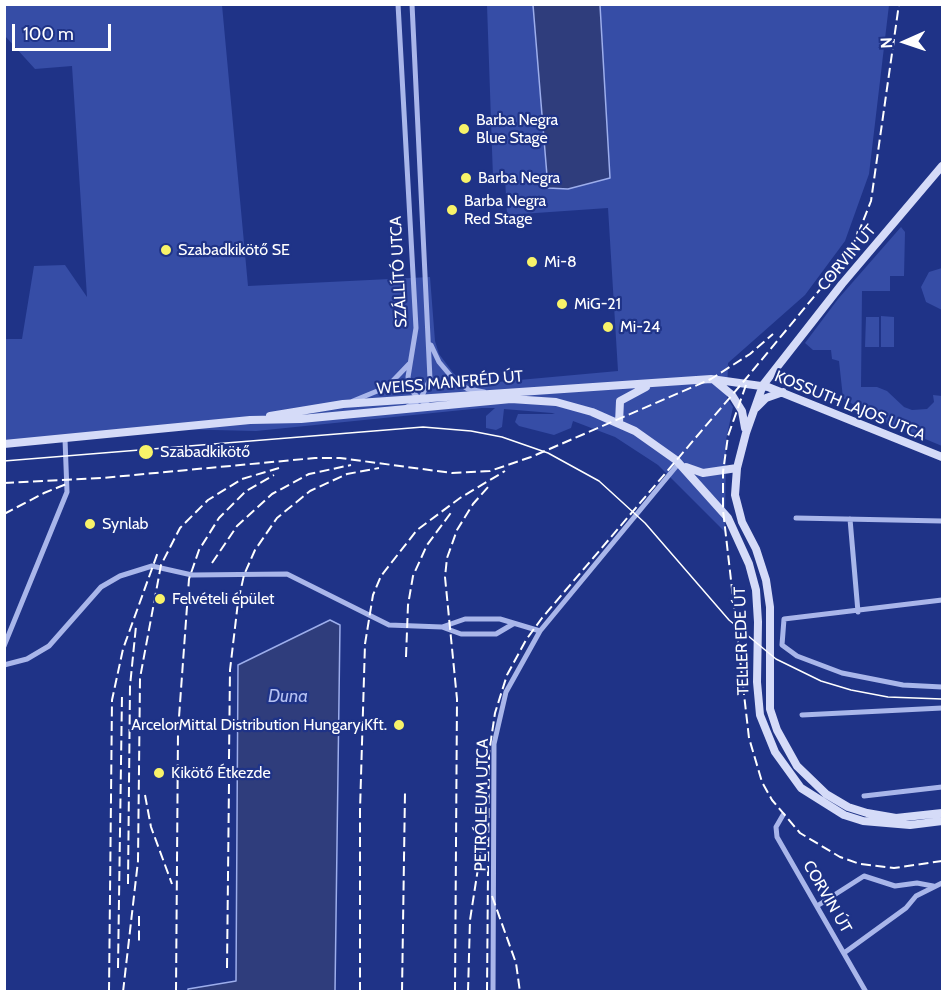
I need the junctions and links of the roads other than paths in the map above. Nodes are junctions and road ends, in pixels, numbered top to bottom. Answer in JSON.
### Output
{"nodes":[{"id":1,"x":398,"y":4,"type":"edge"},
{"id":2,"x":412,"y":4,"type":"edge"},
{"id":3,"x":402,"y":80,"type":"junction"},
{"id":4,"x":415,"y":80,"type":"junction"},
{"id":5,"x":942,"y":166,"type":"edge"},
{"id":6,"x":421,"y":179,"type":"junction"},
{"id":7,"x":407,"y":180,"type":"junction"},
{"id":8,"x":426,"y":273,"type":"junction"},
{"id":9,"x":413,"y":274,"type":"junction"},
{"id":10,"x":430,"y":343,"type":"junction"},
{"id":11,"x":410,"y":362,"type":"junction"},
{"id":12,"x":773,"y":370,"type":"junction"},
{"id":13,"x":711,"y":378,"type":"junction"},
{"id":14,"x":747,"y":382,"type":"junction"},
{"id":15,"x":652,"y":384,"type":"junction"},
{"id":16,"x":763,"y":385,"type":"junction"},
{"id":17,"x":783,"y":392,"type":"junction"},
{"id":18,"x":485,"y":393,"type":"junction"},
{"id":19,"x":420,"y":400,"type":"junction"},
{"id":20,"x":343,"y":404,"type":"junction"},
{"id":21,"x":432,"y":406,"type":"junction"},
{"id":22,"x":403,"y":410,"type":"junction"},
{"id":23,"x":750,"y":417,"type":"junction"},
{"id":24,"x":250,"y":420,"type":"junction"},
{"id":25,"x":619,"y":423,"type":"junction"},
{"id":26,"x":746,"y":433,"type":"junction"},
{"id":27,"x":65,"y":438,"type":"junction"},
{"id":28,"x":4,"y":444,"type":"edge"},
{"id":29,"x":942,"y":457,"type":"edge"},
{"id":30,"x":679,"y":463,"type":"junction"},
{"id":31,"x":737,"y":468,"type":"junction"},
{"id":32,"x":796,"y":518,"type":"dead end"},
{"id":33,"x":850,"y":519,"type":"junction"},
{"id":34,"x":942,"y":521,"type":"edge"},
{"id":35,"x":942,"y":600,"type":"edge"},
{"id":36,"x":858,"y":612,"type":"junction"},
{"id":37,"x":513,"y":624,"type":"junction"},
{"id":38,"x":442,"y":627,"type":"junction"},
{"id":39,"x":540,"y":631,"type":"junction"},
{"id":40,"x":4,"y":646,"type":"edge"},
{"id":41,"x":4,"y":665,"type":"edge"},
{"id":42,"x":942,"y":687,"type":"edge"},
{"id":43,"x":942,"y":708,"type":"edge"},
{"id":44,"x":802,"y":715,"type":"dead end"},
{"id":45,"x":942,"y":787,"type":"edge"},
{"id":46,"x":864,"y":796,"type":"dead end"},
{"id":47,"x":942,"y":813,"type":"edge"},
{"id":48,"x":783,"y":815,"type":"dead end"},
{"id":49,"x":942,"y":821,"type":"edge"},
{"id":50,"x":942,"y":883,"type":"edge"},
{"id":51,"x":933,"y":886,"type":"junction"},
{"id":52,"x":817,"y":906,"type":"junction"},
{"id":53,"x":844,"y":953,"type":"junction"},
{"id":54,"x":493,"y":992,"type":"edge"},
{"id":55,"x":866,"y":992,"type":"edge"}],
"edges":[{"from":1,"to":3,"type":"street","name":"SZÁLLÍTÓ UTCA"},
{"from":2,"to":4,"type":"street","name":"SZÁLLÍTÓ UTCA"},
{"from":3,"to":4,"type":"street"},
{"from":3,"to":7,"type":"street","name":"SZÁLLÍTÓ UTCA"},
{"from":4,"to":6,"type":"street","name":"SZÁLLÍTÓ UTCA"},
{"from":5,"to":12,"type":"main road","name":"CORVIN ÚT"},
{"from":6,"to":7,"type":"street"},
{"from":6,"to":8,"type":"street","name":"SZÁLLÍTÓ UTCA"},
{"from":7,"to":9,"type":"street","name":"SZÁLLÍTÓ UTCA"},
{"from":8,"to":9,"type":"street"},
{"from":8,"to":10,"type":"street","name":"SZÁLLÍTÓ UTCA"},
{"from":9,"to":11,"type":"street","name":"SZÁLLÍTÓ UTCA"},
{"from":10,"to":18,"type":"street","name":"SZÁLLÍTÓ UTCA"},
{"from":10,"to":19,"type":"street","name":"SZÁLLÍTÓ UTCA"},
{"from":11,"to":19,"type":"street","name":"SZÁLLÍTÓ UTCA"},
{"from":11,"to":20,"type":"street"},
{"from":12,"to":14,"type":"main road"},
{"from":12,"to":16,"type":"main road","name":"CORVIN ÚT"},
{"from":12,"to":17,"type":"main road"},
{"from":13,"to":14,"type":"main road","name":"WEISS MANFRÉD ÚT"},
{"from":13,"to":15,"type":"main road","name":"WEISS MANFRÉD ÚT"},
{"from":13,"to":26,"type":"main road"},
{"from":14,"to":16,"type":"main road","name":"KOSSUTH LAJOS UTCA"},
{"from":15,"to":18,"type":"main road","name":"WEISS MANFRÉD ÚT"},
{"from":15,"to":25,"type":"main road","name":"WEISS MANFRÉD ÚT"},
{"from":16,"to":17,"type":"main road","name":"KOSSUTH LAJOS UTCA"},
{"from":16,"to":23,"type":"main road","name":"CORVIN ÚT"},
{"from":17,"to":23,"type":"main road"},
{"from":17,"to":29,"type":"main road","name":"KOSSUTH LAJOS UTCA"},
{"from":18,"to":19,"type":"main road","name":"WEISS MANFRÉD ÚT"},
{"from":19,"to":20,"type":"main road","name":"WEISS MANFRÉD ÚT"},
{"from":19,"to":21,"type":"street"},
{"from":19,"to":22,"type":"street"},
{"from":20,"to":24,"type":"main road","name":"WEISS MANFRÉD ÚT"},
{"from":21,"to":22,"type":"main road","name":"WEISS MANFRÉD ÚT"},
{"from":21,"to":25,"type":"main road","name":"WEISS MANFRÉD ÚT"},
{"from":22,"to":24,"type":"main road","name":"WEISS MANFRÉD ÚT"},
{"from":23,"to":26,"type":"main road"},
{"from":24,"to":27,"type":"main road","name":"WEISS MANFRÉD ÚT"},
{"from":25,"to":30,"type":"main road","name":"WEISS MANFRÉD ÚT"},
{"from":26,"to":31,"type":"main road"},
{"from":27,"to":28,"type":"main road","name":"WEISS MANFRÉD ÚT"},
{"from":27,"to":40,"type":"street"},
{"from":30,"to":31,"type":"main road"},
{"from":30,"to":39,"type":"street","name":"PETRÓLEUM UTCA"},
{"from":30,"to":49,"type":"main road","name":"TELLER EDE ÚT"},
{"from":31,"to":47,"type":"main road","name":"TELLER EDE ÚT"},
{"from":32,"to":33,"type":"street"},
{"from":33,"to":34,"type":"street"},
{"from":33,"to":36,"type":"street"},
{"from":35,"to":36,"type":"street"},
{"from":36,"to":42,"type":"street"},
{"from":37,"to":38,"type":"street"},
{"from":37,"to":38,"type":"street"},
{"from":37,"to":39,"type":"street"},
{"from":38,"to":41,"type":"street"},
{"from":39,"to":54,"type":"street","name":"PETRÓLEUM UTCA"},
{"from":43,"to":44,"type":"street"},
{"from":45,"to":46,"type":"street"},
{"from":48,"to":52,"type":"street","name":"CORVIN ÚT"},
{"from":50,"to":51,"type":"street"},
{"from":51,"to":52,"type":"street"},
{"from":51,"to":53,"type":"street"},
{"from":52,"to":53,"type":"street","name":"CORVIN ÚT"},
{"from":53,"to":55,"type":"street","name":"CORVIN ÚT"}]}
